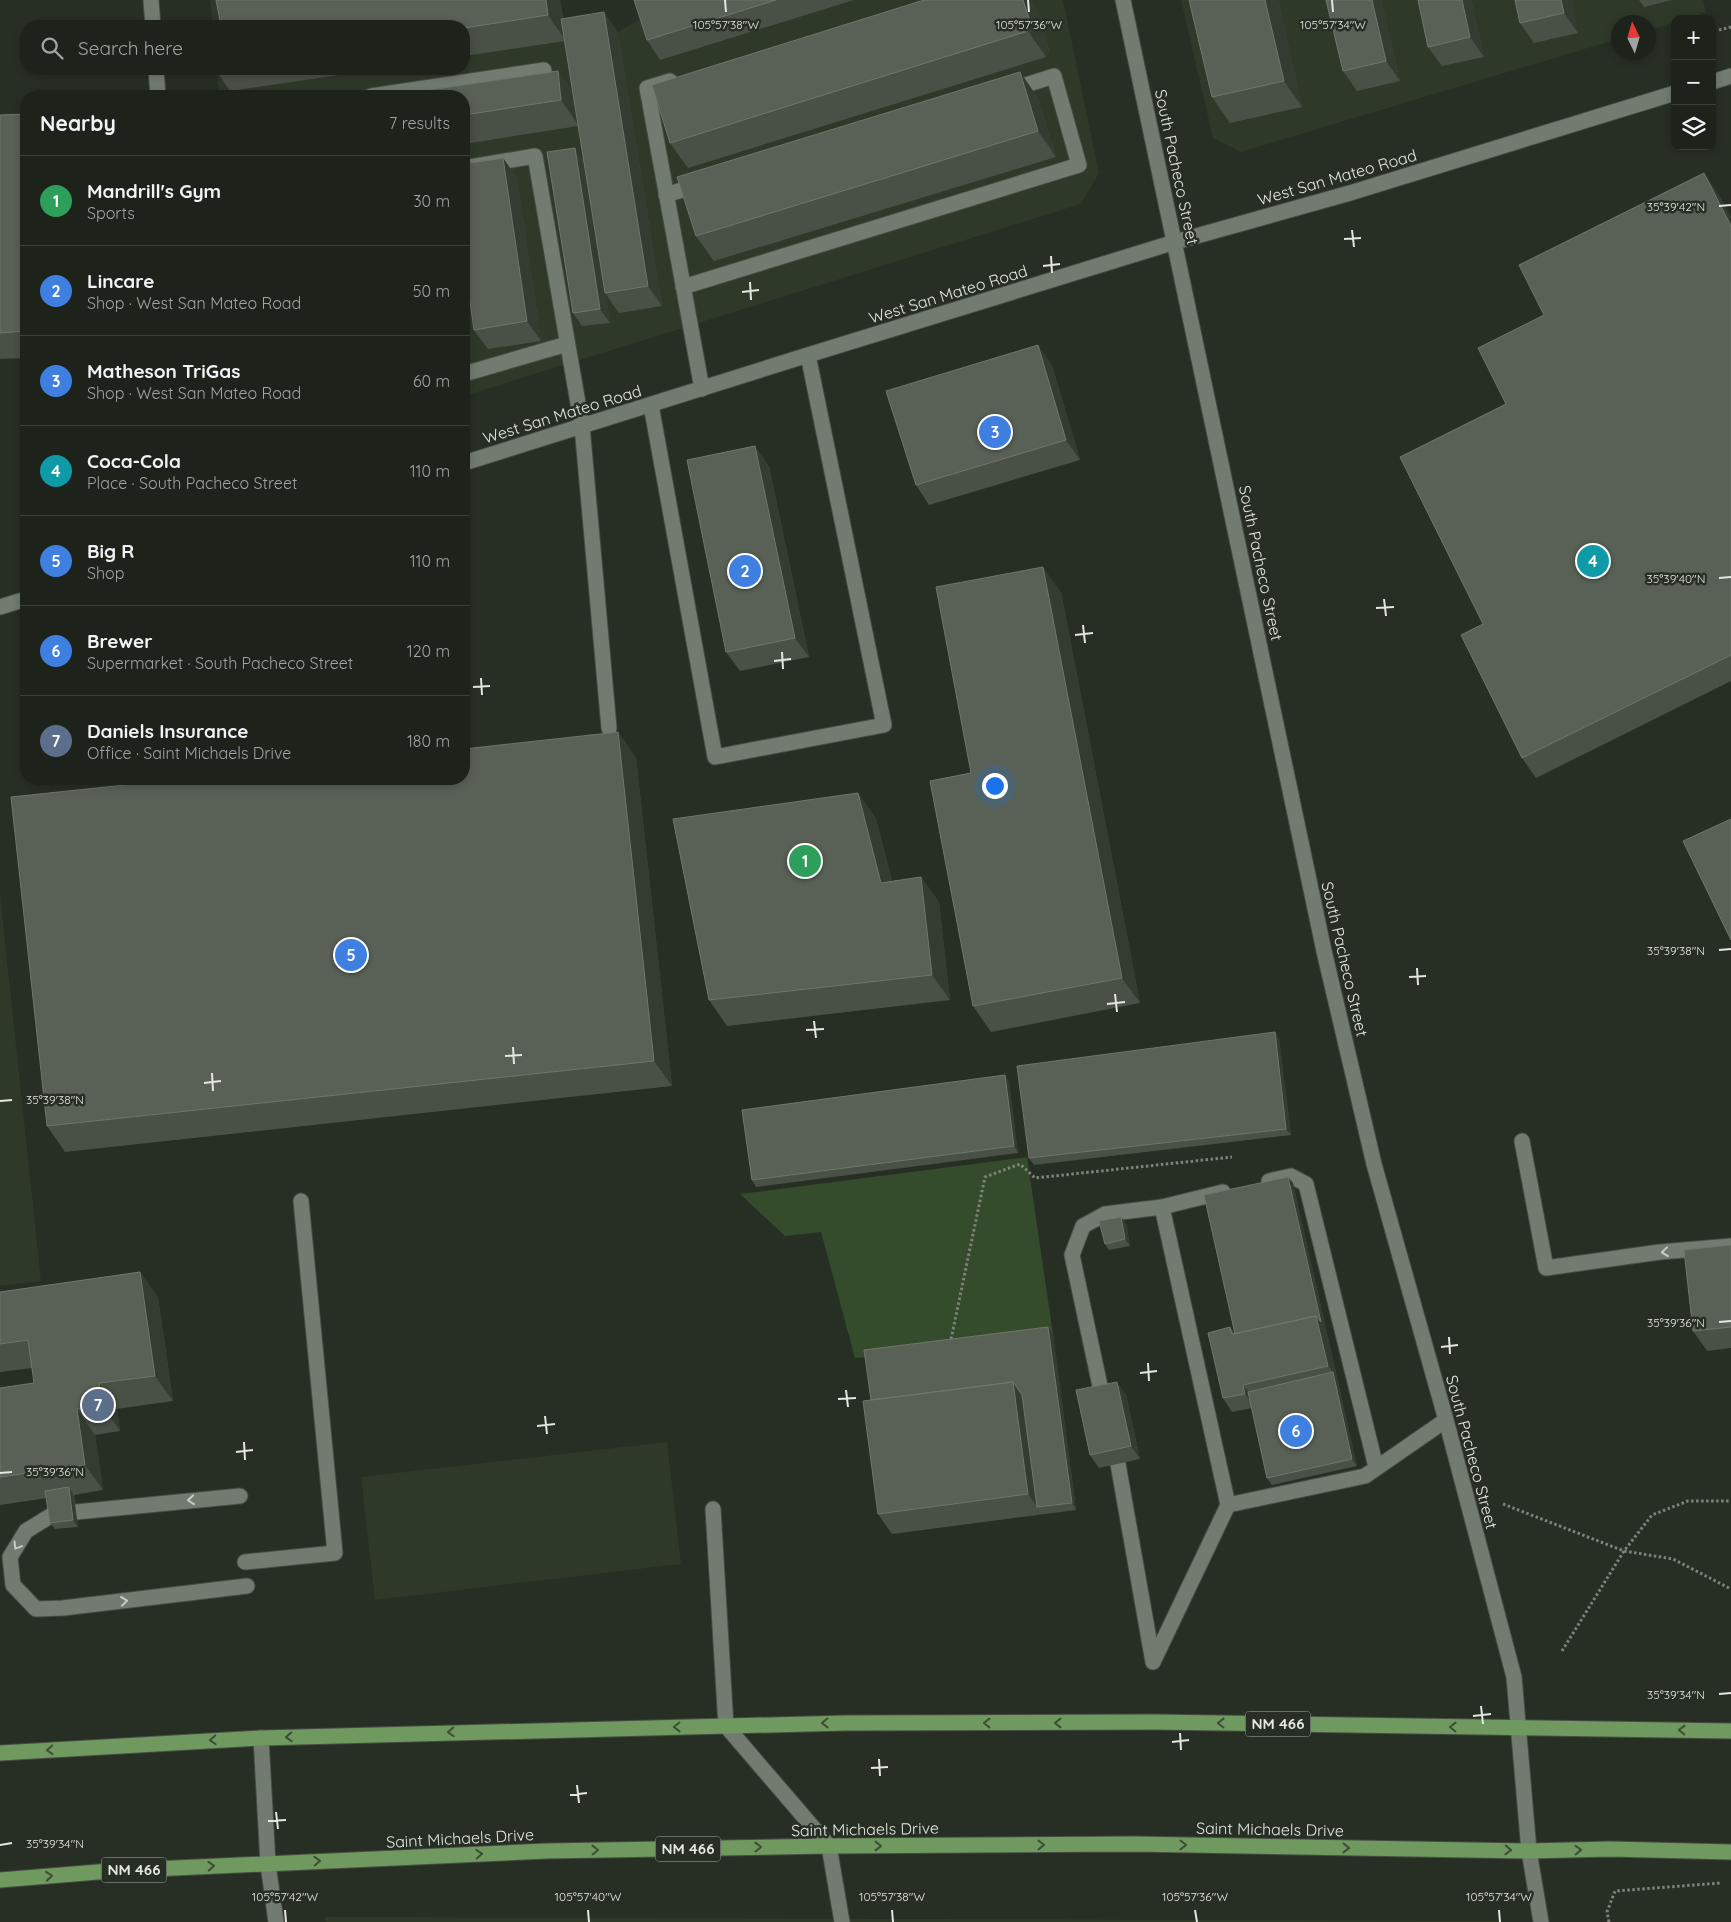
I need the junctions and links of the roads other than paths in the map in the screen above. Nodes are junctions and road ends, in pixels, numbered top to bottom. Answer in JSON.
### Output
{"nodes":[{"id":1,"x":151,"y":0,"type":"edge"},
{"id":2,"x":1123,"y":0,"type":"edge"},
{"id":3,"x":153,"y":20,"type":"edge"},
{"id":4,"x":544,"y":70,"type":"dead end"},
{"id":5,"x":156,"y":75,"type":"edge"},
{"id":6,"x":1731,"y":76,"type":"edge"},
{"id":7,"x":685,"y":77,"type":"edge"},
{"id":8,"x":1716,"y":81,"type":"edge"},
{"id":9,"x":158,"y":90,"type":"edge"},
{"id":10,"x":411,"y":90,"type":"edge"},
{"id":11,"x":997,"y":94,"type":"edge"},
{"id":12,"x":1671,"y":94,"type":"edge"},
{"id":13,"x":470,"y":167,"type":"edge"},
{"id":14,"x":714,"y":180,"type":"edge"},
{"id":15,"x":666,"y":194,"type":"junction"},
{"id":16,"x":1175,"y":242,"type":"junction"},
{"id":17,"x":683,"y":287,"type":"junction"},
{"id":18,"x":567,"y":344,"type":"junction"},
{"id":19,"x":808,"y":355,"type":"junction"},
{"id":20,"x":470,"y":372,"type":"edge"},
{"id":21,"x":702,"y":389,"type":"junction"},
{"id":22,"x":651,"y":405,"type":"junction"},
{"id":23,"x":582,"y":426,"type":"junction"},
{"id":24,"x":470,"y":461,"type":"edge"},
{"id":25,"x":20,"y":601,"type":"edge"},
{"id":26,"x":0,"y":608,"type":"edge"},
{"id":27,"x":609,"y":728,"type":"dead end"},
{"id":28,"x":1522,"y":1141,"type":"dead end"},
{"id":29,"x":1254,"y":1185,"type":"edge"},
{"id":30,"x":1236,"y":1189,"type":"edge"},
{"id":31,"x":301,"y":1201,"type":"dead end"},
{"id":32,"x":1162,"y":1207,"type":"junction"},
{"id":33,"x":1731,"y":1246,"type":"edge"},
{"id":34,"x":1103,"y":1400,"type":"edge"},
{"id":35,"x":1446,"y":1420,"type":"junction"},
{"id":36,"x":1118,"y":1464,"type":"edge"},
{"id":37,"x":1376,"y":1467,"type":"junction"},
{"id":38,"x":240,"y":1496,"type":"dead end"},
{"id":39,"x":1228,"y":1505,"type":"junction"},
{"id":40,"x":713,"y":1509,"type":"dead end"},
{"id":41,"x":76,"y":1512,"type":"dead end"},
{"id":42,"x":52,"y":1515,"type":"edge"},
{"id":43,"x":245,"y":1562,"type":"dead end"},
{"id":44,"x":247,"y":1586,"type":"dead end"},
{"id":45,"x":726,"y":1726,"type":"junction"},
{"id":46,"x":1519,"y":1727,"type":"junction"},
{"id":47,"x":1731,"y":1731,"type":"edge"},
{"id":48,"x":261,"y":1738,"type":"junction"},
{"id":49,"x":0,"y":1753,"type":"edge"},
{"id":50,"x":829,"y":1846,"type":"junction"},
{"id":51,"x":1529,"y":1851,"type":"junction"},
{"id":52,"x":1731,"y":1852,"type":"edge"},
{"id":53,"x":268,"y":1864,"type":"junction"},
{"id":54,"x":0,"y":1880,"type":"edge"},
{"id":55,"x":276,"y":1922,"type":"edge"},
{"id":56,"x":842,"y":1922,"type":"edge"},
{"id":57,"x":1542,"y":1922,"type":"edge"}],
"edges":[{"from":1,"to":3,"type":"street"},
{"from":2,"to":16,"type":"street","name":"South Pacheco Street"},
{"from":4,"to":10,"type":"street"},
{"from":5,"to":9,"type":"street"},
{"from":6,"to":8,"type":"street"},
{"from":7,"to":15,"type":"street"},
{"from":11,"to":17,"type":"street"},
{"from":12,"to":16,"type":"street","name":"West San Mateo Road"},
{"from":13,"to":18,"type":"street"},
{"from":14,"to":15,"type":"street"},
{"from":15,"to":17,"type":"street"},
{"from":16,"to":19,"type":"street","name":"West San Mateo Road"},
{"from":16,"to":35,"type":"street","name":"South Pacheco Street"},
{"from":17,"to":21,"type":"street"},
{"from":18,"to":20,"type":"street"},
{"from":18,"to":23,"type":"street"},
{"from":19,"to":21,"type":"street","name":"West San Mateo Road"},
{"from":19,"to":22,"type":"street"},
{"from":21,"to":22,"type":"street","name":"West San Mateo Road"},
{"from":22,"to":23,"type":"street","name":"West San Mateo Road"},
{"from":23,"to":24,"type":"street","name":"West San Mateo Road"},
{"from":23,"to":27,"type":"street"},
{"from":25,"to":26,"type":"street"},
{"from":33,"to":28,"type":"street","one_way":true},
{"from":29,"to":37,"type":"street"},
{"from":30,"to":32,"type":"street"},
{"from":31,"to":43,"type":"street"},
{"from":32,"to":34,"type":"street"},
{"from":32,"to":39,"type":"street"},
{"from":35,"to":37,"type":"street"},
{"from":35,"to":46,"type":"street","name":"South Pacheco Street"},
{"from":36,"to":39,"type":"street"},
{"from":37,"to":39,"type":"street"},
{"from":38,"to":41,"type":"street","one_way":true},
{"from":40,"to":45,"type":"street"},
{"from":42,"to":44,"type":"street","one_way":true},
{"from":46,"to":45,"type":"main road","number":"NM 466","one_way":true},
{"from":45,"to":48,"type":"main road","number":"NM 466","one_way":true},
{"from":45,"to":50,"type":"street"},
{"from":47,"to":46,"type":"main road","number":"NM 466","one_way":true},
{"from":46,"to":51,"type":"street","name":"South Pacheco Street"},
{"from":48,"to":49,"type":"main road","number":"NM 466","one_way":true},
{"from":48,"to":53,"type":"street"},
{"from":50,"to":51,"type":"main road","name":"Saint Michaels Drive","number":"NM 466","one_way":true},
{"from":53,"to":50,"type":"main road","name":"Saint Michaels Drive","number":"NM 466","one_way":true},
{"from":50,"to":56,"type":"street"},
{"from":51,"to":52,"type":"main road","name":"Saint Michaels Drive","number":"NM 466","one_way":true},
{"from":51,"to":57,"type":"street","name":"South Pacheco Street"},
{"from":54,"to":53,"type":"main road","name":"Saint Michaels Drive","number":"NM 466","one_way":true},
{"from":53,"to":55,"type":"street"}]}
